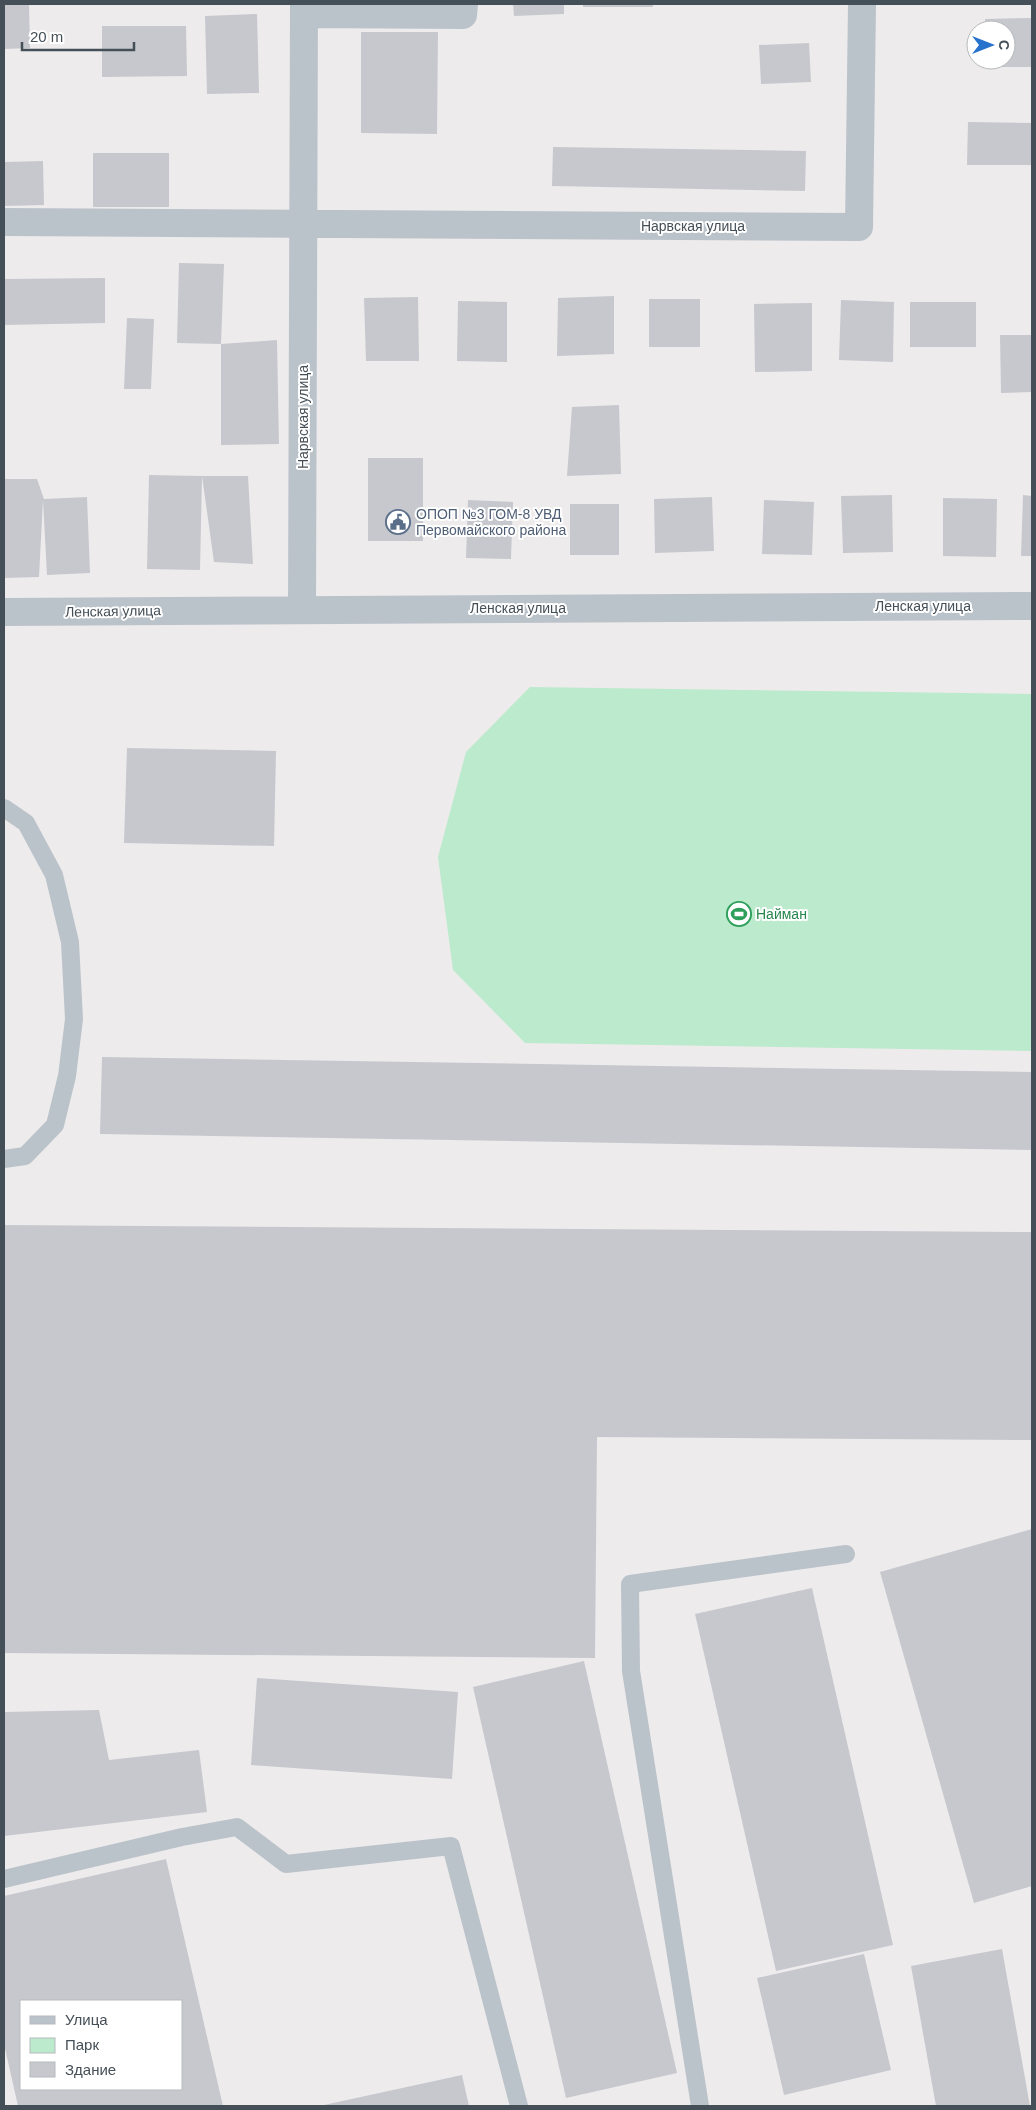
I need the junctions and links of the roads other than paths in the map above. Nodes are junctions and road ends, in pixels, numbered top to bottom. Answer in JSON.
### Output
{"nodes":[{"id":1,"x":464,"y":4,"type":"edge"},
{"id":2,"x":862,"y":4,"type":"edge"},
{"id":3,"x":304,"y":9,"type":"edge"},
{"id":4,"x":4,"y":222,"type":"edge"},
{"id":5,"x":304,"y":224,"type":"junction"},
{"id":6,"x":1032,"y":606,"type":"edge"},
{"id":7,"x":302,"y":609,"type":"junction"},
{"id":8,"x":4,"y":612,"type":"edge"},
{"id":9,"x":4,"y":808,"type":"edge"},
{"id":10,"x":4,"y":1158,"type":"edge"},
{"id":11,"x":846,"y":1554,"type":"dead end"},
{"id":12,"x":4,"y":1879,"type":"edge"},
{"id":13,"x":519,"y":2106,"type":"edge"},
{"id":14,"x":700,"y":2106,"type":"edge"}],
"edges":[{"from":1,"to":3,"type":"street"},
{"from":2,"to":5,"type":"street","name":"Нарвская улица"},
{"from":3,"to":5,"type":"street","name":"Нарвская улица"},
{"from":4,"to":5,"type":"street","name":"Нарвская улица"},
{"from":5,"to":7,"type":"street","name":"Нарвская улица"},
{"from":6,"to":7,"type":"street","name":"Ленская улица"},
{"from":7,"to":8,"type":"street","name":"Ленская улица"},
{"from":9,"to":10,"type":"lane"},
{"from":11,"to":14,"type":"lane"},
{"from":12,"to":13,"type":"lane"}]}
